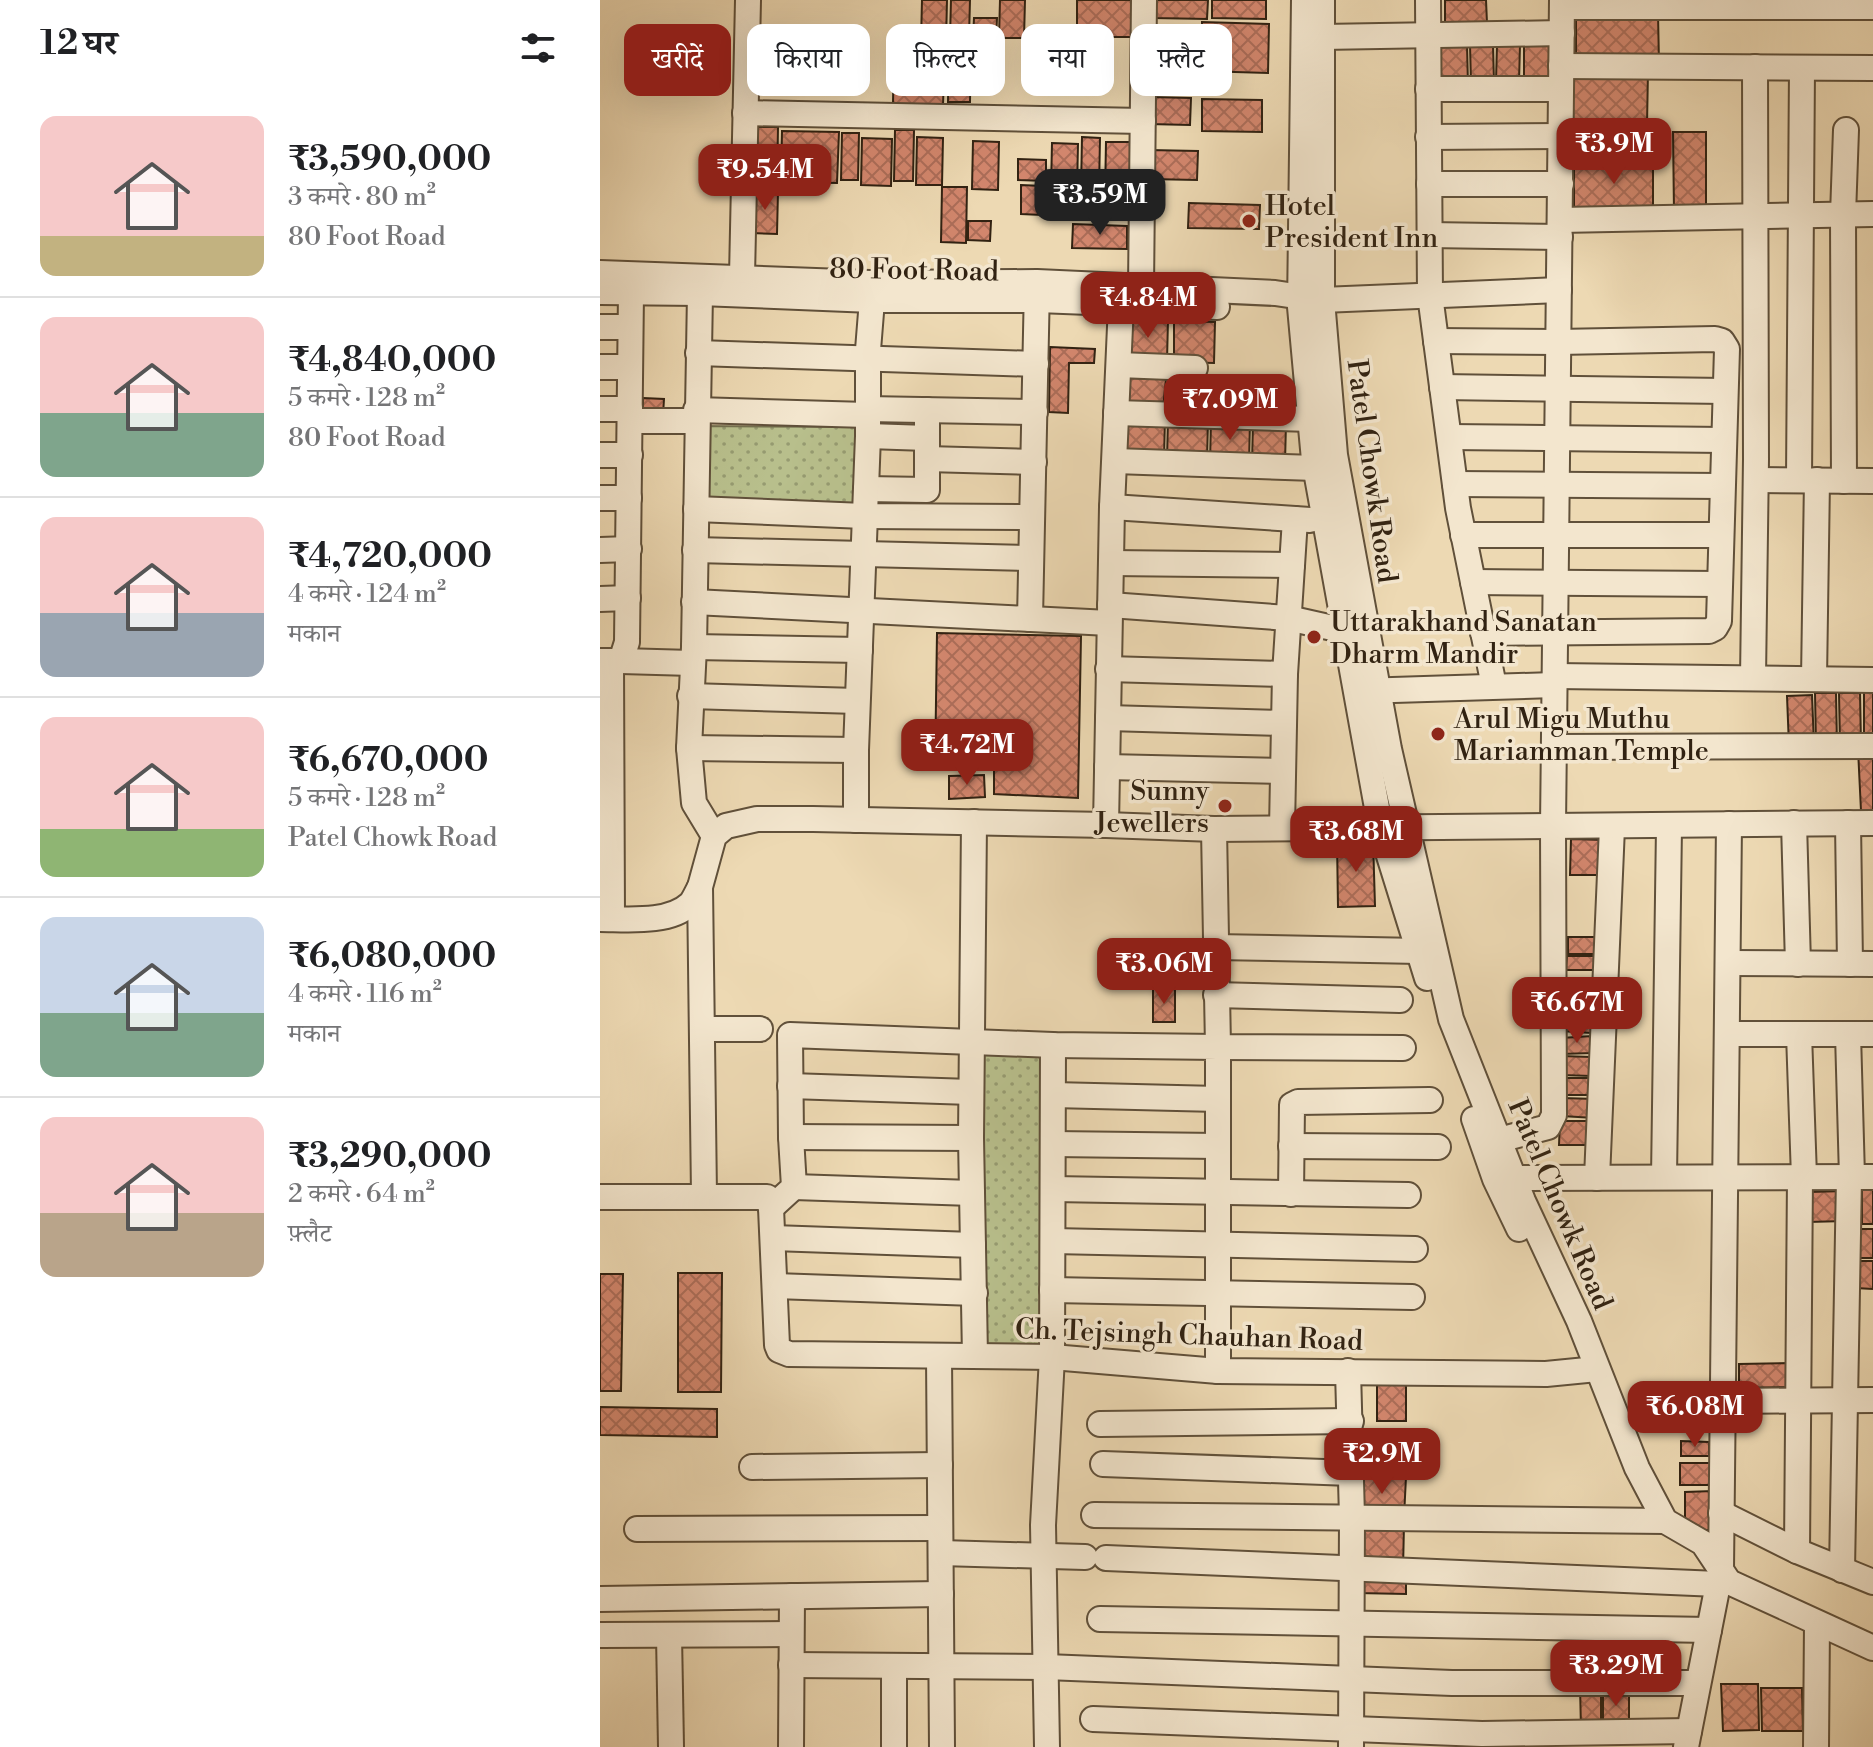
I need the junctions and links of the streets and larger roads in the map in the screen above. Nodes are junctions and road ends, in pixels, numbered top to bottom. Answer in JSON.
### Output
{"nodes":[{"id":1,"x":748,"y":0,"type":"edge"},
{"id":2,"x":1144,"y":0,"type":"edge"},
{"id":3,"x":1304,"y":0,"type":"edge"},
{"id":4,"x":1322,"y":0,"type":"edge"},
{"id":5,"x":1428,"y":0,"type":"edge"},
{"id":6,"x":1562,"y":3,"type":"edge"},
{"id":7,"x":1873,"y":7,"type":"edge"},
{"id":8,"x":1562,"y":33,"type":"junction"},
{"id":9,"x":1427,"y":35,"type":"junction"},
{"id":10,"x":1322,"y":37,"type":"junction"},
{"id":11,"x":1755,"y":67,"type":"junction"},
{"id":12,"x":1802,"y":68,"type":"junction"},
{"id":13,"x":1873,"y":68,"type":"edge"},
{"id":14,"x":1561,"y":78,"type":"junction"},
{"id":15,"x":1428,"y":89,"type":"junction"},
{"id":16,"x":745,"y":113,"type":"junction"},
{"id":17,"x":1143,"y":121,"type":"junction"},
{"id":18,"x":1846,"y":130,"type":"dead end"},
{"id":19,"x":1561,"y":136,"type":"junction"},
{"id":20,"x":1428,"y":137,"type":"junction"},
{"id":21,"x":1429,"y":184,"type":"junction"},
{"id":22,"x":1561,"y":184,"type":"junction"},
{"id":23,"x":1873,"y":214,"type":"edge"},
{"id":24,"x":1843,"y":215,"type":"junction"},
{"id":25,"x":1801,"y":216,"type":"junction"},
{"id":26,"x":1755,"y":217,"type":"junction"},
{"id":27,"x":1560,"y":228,"type":"junction"},
{"id":28,"x":1429,"y":235,"type":"junction"},
{"id":29,"x":600,"y":273,"type":"edge"},
{"id":30,"x":742,"y":276,"type":"junction"},
{"id":31,"x":1141,"y":288,"type":"junction"},
{"id":32,"x":1559,"y":290,"type":"junction"},
{"id":33,"x":1038,"y":291,"type":"junction"},
{"id":34,"x":600,"y":292,"type":"edge"},
{"id":35,"x":631,"y":292,"type":"junction"},
{"id":36,"x":700,"y":293,"type":"junction"},
{"id":37,"x":1430,"y":295,"type":"junction"},
{"id":38,"x":872,"y":300,"type":"junction"},
{"id":39,"x":1312,"y":303,"type":"junction"},
{"id":40,"x":1121,"y":304,"type":"junction"},
{"id":41,"x":600,"y":327,"type":"edge"},
{"id":42,"x":629,"y":327,"type":"junction"},
{"id":43,"x":1436,"y":341,"type":"junction"},
{"id":44,"x":1558,"y":342,"type":"junction"},
{"id":45,"x":698,"y":353,"type":"junction"},
{"id":46,"x":868,"y":359,"type":"junction"},
{"id":47,"x":1036,"y":364,"type":"junction"},
{"id":48,"x":1119,"y":365,"type":"junction"},
{"id":49,"x":600,"y":367,"type":"edge"},
{"id":50,"x":629,"y":367,"type":"junction"},
{"id":51,"x":1195,"y":368,"type":"dead end"},
{"id":52,"x":1442,"y":387,"type":"junction"},
{"id":53,"x":1557,"y":388,"type":"junction"},
{"id":54,"x":1725,"y":391,"type":"junction"},
{"id":55,"x":600,"y":409,"type":"edge"},
{"id":56,"x":927,"y":410,"type":"junction"},
{"id":57,"x":1035,"y":412,"type":"junction"},
{"id":58,"x":1116,"y":413,"type":"junction"},
{"id":59,"x":630,"y":415,"type":"junction"},
{"id":60,"x":696,"y":416,"type":"junction"},
{"id":61,"x":1310,"y":419,"type":"junction"},
{"id":62,"x":867,"y":420,"type":"junction"},
{"id":63,"x":1449,"y":437,"type":"junction"},
{"id":64,"x":1556,"y":437,"type":"junction"},
{"id":65,"x":1724,"y":440,"type":"junction"},
{"id":66,"x":927,"y":449,"type":"junction"},
{"id":67,"x":600,"y":455,"type":"edge"},
{"id":68,"x":630,"y":455,"type":"junction"},
{"id":69,"x":1115,"y":461,"type":"junction"},
{"id":70,"x":1034,"y":462,"type":"junction"},
{"id":71,"x":1315,"y":468,"type":"junction"},
{"id":72,"x":1756,"y":480,"type":"junction"},
{"id":73,"x":1808,"y":480,"type":"junction"},
{"id":74,"x":1844,"y":481,"type":"junction"},
{"id":75,"x":1873,"y":481,"type":"edge"},
{"id":76,"x":1455,"y":484,"type":"junction"},
{"id":77,"x":1722,"y":486,"type":"junction"},
{"id":78,"x":1556,"y":487,"type":"junction"},
{"id":79,"x":866,"y":489,"type":"junction"},
{"id":80,"x":927,"y":490,"type":"junction"},
{"id":81,"x":600,"y":498,"type":"edge"},
{"id":82,"x":629,"y":498,"type":"junction"},
{"id":83,"x":1112,"y":507,"type":"junction"},
{"id":84,"x":696,"y":509,"type":"junction"},
{"id":85,"x":864,"y":516,"type":"junction"},
{"id":86,"x":926,"y":517,"type":"junction"},
{"id":87,"x":1032,"y":517,"type":"junction"},
{"id":88,"x":1295,"y":519,"type":"junction"},
{"id":89,"x":1325,"y":521,"type":"junction"},
{"id":90,"x":1463,"y":535,"type":"junction"},
{"id":91,"x":1721,"y":535,"type":"junction"},
{"id":92,"x":1555,"y":536,"type":"junction"},
{"id":93,"x":629,"y":549,"type":"junction"},
{"id":94,"x":600,"y":550,"type":"edge"},
{"id":95,"x":695,"y":550,"type":"junction"},
{"id":96,"x":863,"y":555,"type":"junction"},
{"id":97,"x":1031,"y":558,"type":"junction"},
{"id":98,"x":1111,"y":563,"type":"junction"},
{"id":99,"x":1292,"y":565,"type":"junction"},
{"id":100,"x":1473,"y":582,"type":"junction"},
{"id":101,"x":1555,"y":584,"type":"junction"},
{"id":102,"x":1719,"y":584,"type":"junction"},
{"id":103,"x":628,"y":598,"type":"junction"},
{"id":104,"x":600,"y":599,"type":"edge"},
{"id":105,"x":694,"y":602,"type":"junction"},
{"id":106,"x":862,"y":611,"type":"junction"},
{"id":107,"x":1110,"y":614,"type":"junction"},
{"id":108,"x":1288,"y":618,"type":"junction"},
{"id":109,"x":1030,"y":619,"type":"junction"},
{"id":110,"x":1346,"y":631,"type":"junction"},
{"id":111,"x":1483,"y":633,"type":"junction"},
{"id":112,"x":1555,"y":633,"type":"junction"},
{"id":113,"x":860,"y":650,"type":"junction"},
{"id":114,"x":693,"y":655,"type":"junction"},
{"id":115,"x":611,"y":661,"type":"edge"},
{"id":116,"x":1108,"y":669,"type":"junction"},
{"id":117,"x":1285,"y":674,"type":"junction"},
{"id":118,"x":1753,"y":678,"type":"junction"},
{"id":119,"x":1814,"y":679,"type":"junction"},
{"id":120,"x":1554,"y":680,"type":"junction"},
{"id":121,"x":1873,"y":680,"type":"edge"},
{"id":122,"x":1494,"y":686,"type":"junction"},
{"id":123,"x":1367,"y":691,"type":"junction"},
{"id":124,"x":690,"y":696,"type":"junction"},
{"id":125,"x":857,"y":701,"type":"junction"},
{"id":126,"x":1108,"y":718,"type":"junction"},
{"id":127,"x":1284,"y":723,"type":"junction"},
{"id":128,"x":1873,"y":746,"type":"edge"},
{"id":129,"x":1554,"y":747,"type":"junction"},
{"id":130,"x":689,"y":748,"type":"junction"},
{"id":131,"x":856,"y":750,"type":"junction"},
{"id":132,"x":1107,"y":767,"type":"junction"},
{"id":133,"x":1282,"y":771,"type":"junction"},
{"id":134,"x":856,"y":820,"type":"junction"},
{"id":135,"x":974,"y":822,"type":"junction"},
{"id":136,"x":1794,"y":823,"type":"junction"},
{"id":137,"x":1848,"y":823,"type":"junction"},
{"id":138,"x":1873,"y":823,"type":"edge"},
{"id":139,"x":1729,"y":824,"type":"junction"},
{"id":140,"x":1106,"y":825,"type":"junction"},
{"id":141,"x":1553,"y":827,"type":"junction"},
{"id":142,"x":1612,"y":827,"type":"junction"},
{"id":143,"x":1669,"y":827,"type":"junction"},
{"id":144,"x":1282,"y":828,"type":"junction"},
{"id":145,"x":1407,"y":828,"type":"junction"},
{"id":146,"x":1214,"y":829,"type":"junction"},
{"id":147,"x":1381,"y":830,"type":"junction"},
{"id":148,"x":714,"y":836,"type":"junction"},
{"id":149,"x":700,"y":887,"type":"junction"},
{"id":150,"x":606,"y":919,"type":"edge"},
{"id":151,"x":1215,"y":947,"type":"junction"},
{"id":152,"x":1419,"y":951,"type":"junction"},
{"id":153,"x":1729,"y":963,"type":"junction"},
{"id":154,"x":1798,"y":964,"type":"junction"},
{"id":155,"x":1861,"y":964,"type":"edge"},
{"id":156,"x":1216,"y":995,"type":"junction"},
{"id":157,"x":1400,"y":1000,"type":"dead end"},
{"id":158,"x":702,"y":1029,"type":"junction"},
{"id":159,"x":760,"y":1029,"type":"dead end"},
{"id":160,"x":1728,"y":1034,"type":"junction"},
{"id":161,"x":1799,"y":1034,"type":"junction"},
{"id":162,"x":1848,"y":1034,"type":"junction"},
{"id":163,"x":1873,"y":1034,"type":"edge"},
{"id":164,"x":971,"y":1041,"type":"junction"},
{"id":165,"x":1053,"y":1045,"type":"junction"},
{"id":166,"x":1218,"y":1047,"type":"junction"},
{"id":167,"x":1403,"y":1048,"type":"dead end"},
{"id":168,"x":790,"y":1086,"type":"junction"},
{"id":169,"x":971,"y":1092,"type":"junction"},
{"id":170,"x":1053,"y":1095,"type":"junction"},
{"id":171,"x":1218,"y":1099,"type":"junction"},
{"id":172,"x":1430,"y":1100,"type":"dead end"},
{"id":173,"x":791,"y":1137,"type":"junction"},
{"id":174,"x":971,"y":1138,"type":"junction"},
{"id":175,"x":1499,"y":1140,"type":"junction"},
{"id":176,"x":1053,"y":1144,"type":"junction"},
{"id":177,"x":1218,"y":1146,"type":"junction"},
{"id":178,"x":1291,"y":1146,"type":"junction"},
{"id":179,"x":1438,"y":1147,"type":"dead end"},
{"id":180,"x":1664,"y":1177,"type":"junction"},
{"id":181,"x":1727,"y":1177,"type":"junction"},
{"id":182,"x":1802,"y":1177,"type":"junction"},
{"id":183,"x":1858,"y":1177,"type":"edge"},
{"id":184,"x":1515,"y":1178,"type":"junction"},
{"id":185,"x":1597,"y":1178,"type":"junction"},
{"id":186,"x":794,"y":1187,"type":"junction"},
{"id":187,"x":1053,"y":1189,"type":"junction"},
{"id":188,"x":972,"y":1193,"type":"junction"},
{"id":189,"x":1217,"y":1193,"type":"junction"},
{"id":190,"x":1291,"y":1194,"type":"junction"},
{"id":191,"x":704,"y":1195,"type":"junction"},
{"id":192,"x":1408,"y":1195,"type":"dead end"},
{"id":193,"x":600,"y":1197,"type":"edge"},
{"id":194,"x":771,"y":1208,"type":"junction"},
{"id":195,"x":773,"y":1238,"type":"junction"},
{"id":196,"x":1053,"y":1241,"type":"junction"},
{"id":197,"x":973,"y":1245,"type":"junction"},
{"id":198,"x":1217,"y":1246,"type":"junction"},
{"id":199,"x":1415,"y":1249,"type":"dead end"},
{"id":200,"x":775,"y":1286,"type":"junction"},
{"id":201,"x":1052,"y":1290,"type":"junction"},
{"id":202,"x":975,"y":1293,"type":"junction"},
{"id":203,"x":1217,"y":1294,"type":"junction"},
{"id":204,"x":1412,"y":1297,"type":"dead end"},
{"id":205,"x":939,"y":1356,"type":"junction"},
{"id":206,"x":975,"y":1356,"type":"junction"},
{"id":207,"x":1052,"y":1357,"type":"junction"},
{"id":208,"x":1592,"y":1358,"type":"junction"},
{"id":209,"x":1218,"y":1371,"type":"junction"},
{"id":210,"x":1348,"y":1371,"type":"junction"},
{"id":211,"x":1798,"y":1400,"type":"junction"},
{"id":212,"x":1846,"y":1400,"type":"junction"},
{"id":213,"x":1873,"y":1400,"type":"edge"},
{"id":214,"x":1723,"y":1401,"type":"junction"},
{"id":215,"x":1351,"y":1421,"type":"junction"},
{"id":216,"x":1100,"y":1424,"type":"dead end"},
{"id":217,"x":1103,"y":1464,"type":"dead end"},
{"id":218,"x":940,"y":1465,"type":"junction"},
{"id":219,"x":752,"y":1467,"type":"dead end"},
{"id":220,"x":1351,"y":1473,"type":"junction"},
{"id":221,"x":1721,"y":1513,"type":"junction"},
{"id":222,"x":1094,"y":1515,"type":"dead end"},
{"id":223,"x":1352,"y":1517,"type":"junction"},
{"id":224,"x":1665,"y":1521,"type":"junction"},
{"id":225,"x":940,"y":1528,"type":"junction"},
{"id":226,"x":637,"y":1529,"type":"dead end"},
{"id":227,"x":1797,"y":1551,"type":"junction"},
{"id":228,"x":941,"y":1553,"type":"junction"},
{"id":229,"x":1044,"y":1556,"type":"junction"},
{"id":230,"x":1352,"y":1569,"type":"junction"},
{"id":231,"x":1842,"y":1570,"type":"junction"},
{"id":232,"x":1719,"y":1577,"type":"junction"},
{"id":233,"x":1873,"y":1582,"type":"edge"},
{"id":234,"x":941,"y":1594,"type":"junction"},
{"id":235,"x":792,"y":1596,"type":"junction"},
{"id":236,"x":600,"y":1599,"type":"edge"},
{"id":237,"x":1100,"y":1619,"type":"dead end"},
{"id":238,"x":1351,"y":1623,"type":"junction"},
{"id":239,"x":1817,"y":1623,"type":"junction"},
{"id":240,"x":1709,"y":1630,"type":"junction"},
{"id":241,"x":791,"y":1634,"type":"junction"},
{"id":242,"x":600,"y":1635,"type":"edge"},
{"id":243,"x":669,"y":1635,"type":"junction"},
{"id":244,"x":1873,"y":1648,"type":"edge"},
{"id":245,"x":791,"y":1665,"type":"junction"},
{"id":246,"x":894,"y":1666,"type":"junction"},
{"id":247,"x":942,"y":1666,"type":"junction"},
{"id":248,"x":1046,"y":1667,"type":"junction"},
{"id":249,"x":1351,"y":1678,"type":"junction"},
{"id":250,"x":1698,"y":1683,"type":"junction"},
{"id":251,"x":1093,"y":1719,"type":"dead end"},
{"id":252,"x":1351,"y":1738,"type":"edge"},
{"id":253,"x":1687,"y":1739,"type":"edge"},
{"id":254,"x":671,"y":1747,"type":"edge"},
{"id":255,"x":791,"y":1747,"type":"edge"},
{"id":256,"x":894,"y":1747,"type":"edge"},
{"id":257,"x":942,"y":1747,"type":"edge"},
{"id":258,"x":1047,"y":1747,"type":"edge"},
{"id":259,"x":1816,"y":1747,"type":"edge"}],
"edges":[{"from":1,"to":16,"type":"street"},
{"from":2,"to":17,"type":"street"},
{"from":3,"to":39,"type":"street"},
{"from":4,"to":10,"type":"street"},
{"from":5,"to":9,"type":"street"},
{"from":6,"to":7,"type":"street"},
{"from":6,"to":8,"type":"street"},
{"from":8,"to":9,"type":"street"},
{"from":8,"to":14,"type":"street"},
{"from":9,"to":10,"type":"street"},
{"from":9,"to":15,"type":"street"},
{"from":10,"to":39,"type":"street"},
{"from":11,"to":12,"type":"street"},
{"from":11,"to":14,"type":"street"},
{"from":11,"to":26,"type":"street"},
{"from":12,"to":13,"type":"street"},
{"from":12,"to":25,"type":"street"},
{"from":14,"to":15,"type":"street"},
{"from":14,"to":19,"type":"street"},
{"from":15,"to":20,"type":"street"},
{"from":16,"to":17,"type":"street"},
{"from":16,"to":30,"type":"street"},
{"from":17,"to":31,"type":"street"},
{"from":18,"to":24,"type":"street"},
{"from":19,"to":20,"type":"street"},
{"from":19,"to":22,"type":"street"},
{"from":20,"to":21,"type":"street"},
{"from":21,"to":22,"type":"street"},
{"from":21,"to":28,"type":"street"},
{"from":22,"to":27,"type":"street"},
{"from":23,"to":24,"type":"street"},
{"from":24,"to":25,"type":"street"},
{"from":24,"to":74,"type":"street"},
{"from":25,"to":26,"type":"street"},
{"from":25,"to":73,"type":"street"},
{"from":26,"to":27,"type":"street"},
{"from":26,"to":72,"type":"street"},
{"from":27,"to":28,"type":"street"},
{"from":27,"to":32,"type":"street"},
{"from":28,"to":37,"type":"street"},
{"from":29,"to":30,"type":"street","name":"80 Foot Road"},
{"from":30,"to":33,"type":"street","name":"80 Foot Road"},
{"from":31,"to":33,"type":"street","name":"80 Foot Road"},
{"from":31,"to":39,"type":"street","name":"80 Foot Road"},
{"from":32,"to":37,"type":"street"},
{"from":32,"to":44,"type":"street"},
{"from":33,"to":38,"type":"street","name":"80 Foot Road"},
{"from":33,"to":40,"type":"street","name":"80 Foot Road"},
{"from":33,"to":47,"type":"street"},
{"from":34,"to":35,"type":"street","name":"80 Foot Road"},
{"from":35,"to":36,"type":"street","name":"80 Foot Road"},
{"from":35,"to":42,"type":"street"},
{"from":36,"to":38,"type":"street","name":"80 Foot Road"},
{"from":36,"to":45,"type":"street"},
{"from":37,"to":39,"type":"street"},
{"from":37,"to":43,"type":"street"},
{"from":38,"to":46,"type":"street"},
{"from":39,"to":40,"type":"street","name":"80 Foot Road"},
{"from":39,"to":61,"type":"street","name":"Patel Chowk Road"},
{"from":39,"to":123,"type":"street","name":"Patel Chowk Road"},
{"from":40,"to":48,"type":"street"},
{"from":41,"to":42,"type":"street"},
{"from":42,"to":50,"type":"street"},
{"from":43,"to":44,"type":"street"},
{"from":43,"to":52,"type":"street"},
{"from":44,"to":53,"type":"street"},
{"from":44,"to":54,"type":"street"},
{"from":45,"to":46,"type":"street"},
{"from":45,"to":60,"type":"street"},
{"from":46,"to":47,"type":"street"},
{"from":46,"to":62,"type":"street"},
{"from":47,"to":57,"type":"street"},
{"from":48,"to":51,"type":"street"},
{"from":48,"to":58,"type":"street"},
{"from":49,"to":50,"type":"street"},
{"from":50,"to":59,"type":"street"},
{"from":52,"to":53,"type":"street"},
{"from":52,"to":63,"type":"street"},
{"from":53,"to":54,"type":"street"},
{"from":53,"to":64,"type":"street"},
{"from":54,"to":65,"type":"street"},
{"from":55,"to":59,"type":"street"},
{"from":56,"to":57,"type":"street"},
{"from":56,"to":62,"type":"street"},
{"from":56,"to":66,"type":"street"},
{"from":57,"to":70,"type":"street"},
{"from":58,"to":61,"type":"street"},
{"from":58,"to":69,"type":"street"},
{"from":59,"to":60,"type":"street"},
{"from":59,"to":68,"type":"street"},
{"from":60,"to":62,"type":"street"},
{"from":60,"to":84,"type":"street"},
{"from":61,"to":71,"type":"street","name":"Patel Chowk Road"},
{"from":62,"to":66,"type":"street"},
{"from":62,"to":79,"type":"street"},
{"from":63,"to":64,"type":"street"},
{"from":63,"to":76,"type":"street"},
{"from":64,"to":65,"type":"street"},
{"from":64,"to":78,"type":"street"},
{"from":65,"to":77,"type":"street"},
{"from":66,"to":70,"type":"street"},
{"from":66,"to":80,"type":"street"},
{"from":67,"to":68,"type":"street"},
{"from":68,"to":82,"type":"street"},
{"from":69,"to":71,"type":"street"},
{"from":69,"to":83,"type":"street"},
{"from":70,"to":87,"type":"street"},
{"from":71,"to":89,"type":"street","name":"Patel Chowk Road"},
{"from":72,"to":73,"type":"street"},
{"from":72,"to":118,"type":"street"},
{"from":73,"to":74,"type":"street"},
{"from":73,"to":119,"type":"street"},
{"from":74,"to":75,"type":"street"},
{"from":76,"to":78,"type":"street"},
{"from":76,"to":90,"type":"street"},
{"from":77,"to":78,"type":"street"},
{"from":77,"to":91,"type":"street"},
{"from":78,"to":92,"type":"street"},
{"from":79,"to":80,"type":"street"},
{"from":79,"to":85,"type":"street"},
{"from":80,"to":86,"type":"street"},
{"from":81,"to":82,"type":"street"},
{"from":82,"to":93,"type":"street"},
{"from":83,"to":88,"type":"street"},
{"from":83,"to":98,"type":"street"},
{"from":84,"to":85,"type":"street"},
{"from":84,"to":95,"type":"street"},
{"from":85,"to":86,"type":"street"},
{"from":85,"to":96,"type":"street"},
{"from":86,"to":87,"type":"street"},
{"from":87,"to":97,"type":"street"},
{"from":88,"to":89,"type":"street"},
{"from":88,"to":99,"type":"street"},
{"from":89,"to":110,"type":"street","name":"Patel Chowk Road"},
{"from":90,"to":92,"type":"street"},
{"from":90,"to":100,"type":"street"},
{"from":91,"to":92,"type":"street"},
{"from":91,"to":102,"type":"street"},
{"from":92,"to":101,"type":"street"},
{"from":93,"to":94,"type":"street"},
{"from":93,"to":103,"type":"street"},
{"from":95,"to":96,"type":"street"},
{"from":95,"to":105,"type":"street"},
{"from":96,"to":97,"type":"street"},
{"from":96,"to":106,"type":"street"},
{"from":97,"to":109,"type":"street"},
{"from":98,"to":99,"type":"street"},
{"from":98,"to":107,"type":"street"},
{"from":99,"to":108,"type":"street"},
{"from":100,"to":101,"type":"street"},
{"from":100,"to":111,"type":"street"},
{"from":101,"to":102,"type":"street"},
{"from":101,"to":112,"type":"street"},
{"from":102,"to":112,"type":"street"},
{"from":103,"to":104,"type":"street"},
{"from":103,"to":115,"type":"street"},
{"from":105,"to":106,"type":"street"},
{"from":105,"to":114,"type":"street"},
{"from":106,"to":109,"type":"street"},
{"from":106,"to":113,"type":"street"},
{"from":107,"to":108,"type":"street"},
{"from":107,"to":109,"type":"street"},
{"from":107,"to":116,"type":"street"},
{"from":108,"to":110,"type":"street"},
{"from":108,"to":117,"type":"street"},
{"from":110,"to":123,"type":"street","name":"Patel Chowk Road"},
{"from":111,"to":112,"type":"street"},
{"from":111,"to":122,"type":"street"},
{"from":112,"to":120,"type":"street"},
{"from":113,"to":114,"type":"street"},
{"from":113,"to":125,"type":"street"},
{"from":114,"to":115,"type":"street"},
{"from":114,"to":124,"type":"street"},
{"from":115,"to":150,"type":"street"},
{"from":116,"to":117,"type":"street"},
{"from":116,"to":126,"type":"street"},
{"from":117,"to":127,"type":"street"},
{"from":118,"to":119,"type":"street"},
{"from":118,"to":120,"type":"street"},
{"from":119,"to":121,"type":"street"},
{"from":120,"to":122,"type":"street"},
{"from":120,"to":129,"type":"street"},
{"from":122,"to":123,"type":"street"},
{"from":123,"to":145,"type":"street","name":"Patel Chowk Road"},
{"from":123,"to":147,"type":"street","name":"Patel Chowk Road"},
{"from":124,"to":125,"type":"street"},
{"from":124,"to":130,"type":"street"},
{"from":125,"to":131,"type":"street"},
{"from":126,"to":127,"type":"street"},
{"from":126,"to":132,"type":"street"},
{"from":127,"to":133,"type":"street"},
{"from":128,"to":129,"type":"street"},
{"from":129,"to":141,"type":"street"},
{"from":130,"to":131,"type":"street"},
{"from":130,"to":148,"type":"street"},
{"from":131,"to":134,"type":"street"},
{"from":132,"to":133,"type":"street"},
{"from":132,"to":140,"type":"street"},
{"from":133,"to":144,"type":"street"},
{"from":134,"to":135,"type":"street"},
{"from":134,"to":148,"type":"street"},
{"from":135,"to":140,"type":"street"},
{"from":135,"to":164,"type":"street"},
{"from":136,"to":137,"type":"street"},
{"from":136,"to":139,"type":"street"},
{"from":136,"to":154,"type":"street"},
{"from":137,"to":138,"type":"street"},
{"from":137,"to":155,"type":"street"},
{"from":139,"to":143,"type":"street"},
{"from":139,"to":153,"type":"street"},
{"from":140,"to":146,"type":"street"},
{"from":141,"to":142,"type":"street"},
{"from":141,"to":145,"type":"street"},
{"from":141,"to":175,"type":"street"},
{"from":142,"to":143,"type":"street"},
{"from":142,"to":185,"type":"street"},
{"from":143,"to":180,"type":"street"},
{"from":144,"to":146,"type":"street"},
{"from":144,"to":147,"type":"street"},
{"from":145,"to":147,"type":"street"},
{"from":145,"to":175,"type":"street","name":"Patel Chowk Road"},
{"from":146,"to":151,"type":"street"},
{"from":147,"to":152,"type":"street","name":"Patel Chowk Road"},
{"from":148,"to":149,"type":"street"},
{"from":149,"to":150,"type":"street"},
{"from":149,"to":158,"type":"street"},
{"from":151,"to":152,"type":"street"},
{"from":151,"to":156,"type":"street"},
{"from":152,"to":208,"type":"street","name":"Patel Chowk Road"},
{"from":153,"to":154,"type":"street"},
{"from":153,"to":160,"type":"street"},
{"from":154,"to":155,"type":"street"},
{"from":156,"to":157,"type":"street"},
{"from":156,"to":166,"type":"street"},
{"from":158,"to":159,"type":"street"},
{"from":158,"to":191,"type":"street"},
{"from":160,"to":161,"type":"street"},
{"from":160,"to":181,"type":"street"},
{"from":161,"to":162,"type":"street"},
{"from":161,"to":182,"type":"street"},
{"from":162,"to":163,"type":"street"},
{"from":162,"to":183,"type":"street"},
{"from":164,"to":165,"type":"street"},
{"from":164,"to":168,"type":"street"},
{"from":164,"to":169,"type":"street"},
{"from":165,"to":166,"type":"street"},
{"from":165,"to":170,"type":"street"},
{"from":166,"to":167,"type":"street"},
{"from":166,"to":171,"type":"street"},
{"from":168,"to":169,"type":"street"},
{"from":168,"to":173,"type":"street"},
{"from":169,"to":174,"type":"street"},
{"from":170,"to":171,"type":"street"},
{"from":170,"to":176,"type":"street"},
{"from":171,"to":177,"type":"street"},
{"from":172,"to":178,"type":"street"},
{"from":173,"to":174,"type":"street"},
{"from":173,"to":186,"type":"street"},
{"from":174,"to":188,"type":"street"},
{"from":175,"to":184,"type":"street","name":"Patel Chowk Road"},
{"from":176,"to":177,"type":"street"},
{"from":176,"to":187,"type":"street"},
{"from":177,"to":189,"type":"street"},
{"from":178,"to":179,"type":"street"},
{"from":178,"to":190,"type":"street"},
{"from":180,"to":181,"type":"street"},
{"from":180,"to":185,"type":"street"},
{"from":181,"to":182,"type":"street"},
{"from":181,"to":214,"type":"street"},
{"from":182,"to":183,"type":"street"},
{"from":182,"to":211,"type":"street"},
{"from":183,"to":212,"type":"street"},
{"from":184,"to":185,"type":"street"},
{"from":184,"to":208,"type":"street","name":"Patel Chowk Road"},
{"from":186,"to":188,"type":"street"},
{"from":186,"to":194,"type":"street"},
{"from":187,"to":189,"type":"street"},
{"from":187,"to":196,"type":"street"},
{"from":188,"to":197,"type":"street"},
{"from":189,"to":190,"type":"street"},
{"from":189,"to":198,"type":"street"},
{"from":190,"to":192,"type":"street"},
{"from":191,"to":193,"type":"street"},
{"from":191,"to":194,"type":"street"},
{"from":194,"to":195,"type":"street"},
{"from":195,"to":197,"type":"street"},
{"from":195,"to":200,"type":"street"},
{"from":196,"to":198,"type":"street"},
{"from":196,"to":201,"type":"street"},
{"from":197,"to":202,"type":"street"},
{"from":198,"to":199,"type":"street"},
{"from":198,"to":203,"type":"street"},
{"from":200,"to":202,"type":"street"},
{"from":200,"to":205,"type":"street","name":"Ch. Tejsingh Chauhan Road"},
{"from":201,"to":203,"type":"street"},
{"from":201,"to":207,"type":"street"},
{"from":202,"to":206,"type":"street"},
{"from":203,"to":204,"type":"street"},
{"from":203,"to":209,"type":"street"},
{"from":205,"to":206,"type":"street","name":"Ch. Tejsingh Chauhan Road"},
{"from":205,"to":218,"type":"street"},
{"from":206,"to":207,"type":"street","name":"Ch. Tejsingh Chauhan Road"},
{"from":207,"to":209,"type":"street","name":"Ch. Tejsingh Chauhan Road"},
{"from":207,"to":229,"type":"street"},
{"from":208,"to":210,"type":"street","name":"Ch. Tejsingh Chauhan Road"},
{"from":208,"to":224,"type":"street"},
{"from":209,"to":210,"type":"street","name":"Ch. Tejsingh Chauhan Road"},
{"from":210,"to":215,"type":"street"},
{"from":211,"to":212,"type":"street"},
{"from":211,"to":214,"type":"street"},
{"from":211,"to":227,"type":"street"},
{"from":212,"to":213,"type":"street"},
{"from":212,"to":231,"type":"street"},
{"from":214,"to":221,"type":"street"},
{"from":215,"to":216,"type":"street"},
{"from":215,"to":220,"type":"street"},
{"from":217,"to":220,"type":"street"},
{"from":218,"to":219,"type":"street"},
{"from":218,"to":225,"type":"street"},
{"from":220,"to":223,"type":"street"},
{"from":221,"to":227,"type":"street"},
{"from":221,"to":232,"type":"street"},
{"from":222,"to":223,"type":"street"},
{"from":223,"to":224,"type":"street"},
{"from":223,"to":230,"type":"street"},
{"from":224,"to":232,"type":"street"},
{"from":225,"to":226,"type":"street"},
{"from":225,"to":228,"type":"street"},
{"from":227,"to":231,"type":"street"},
{"from":228,"to":229,"type":"street"},
{"from":228,"to":234,"type":"street"},
{"from":229,"to":230,"type":"street"},
{"from":229,"to":248,"type":"street"},
{"from":230,"to":232,"type":"street"},
{"from":230,"to":238,"type":"street"},
{"from":231,"to":233,"type":"street"},
{"from":232,"to":239,"type":"street"},
{"from":232,"to":240,"type":"street"},
{"from":234,"to":235,"type":"street"},
{"from":234,"to":247,"type":"street"},
{"from":235,"to":236,"type":"street"},
{"from":235,"to":241,"type":"street"},
{"from":237,"to":238,"type":"street"},
{"from":238,"to":240,"type":"street"},
{"from":238,"to":249,"type":"street"},
{"from":239,"to":244,"type":"street"},
{"from":239,"to":259,"type":"street"},
{"from":240,"to":250,"type":"street"},
{"from":241,"to":243,"type":"street"},
{"from":241,"to":245,"type":"street"},
{"from":242,"to":243,"type":"street"},
{"from":243,"to":254,"type":"street"},
{"from":245,"to":246,"type":"street"},
{"from":245,"to":255,"type":"street"},
{"from":246,"to":247,"type":"street"},
{"from":246,"to":256,"type":"street"},
{"from":247,"to":248,"type":"street"},
{"from":247,"to":257,"type":"street"},
{"from":248,"to":249,"type":"street"},
{"from":248,"to":258,"type":"street"},
{"from":249,"to":250,"type":"street"},
{"from":249,"to":252,"type":"street"},
{"from":250,"to":253,"type":"street"},
{"from":251,"to":252,"type":"street"},
{"from":252,"to":253,"type":"street"}]}
